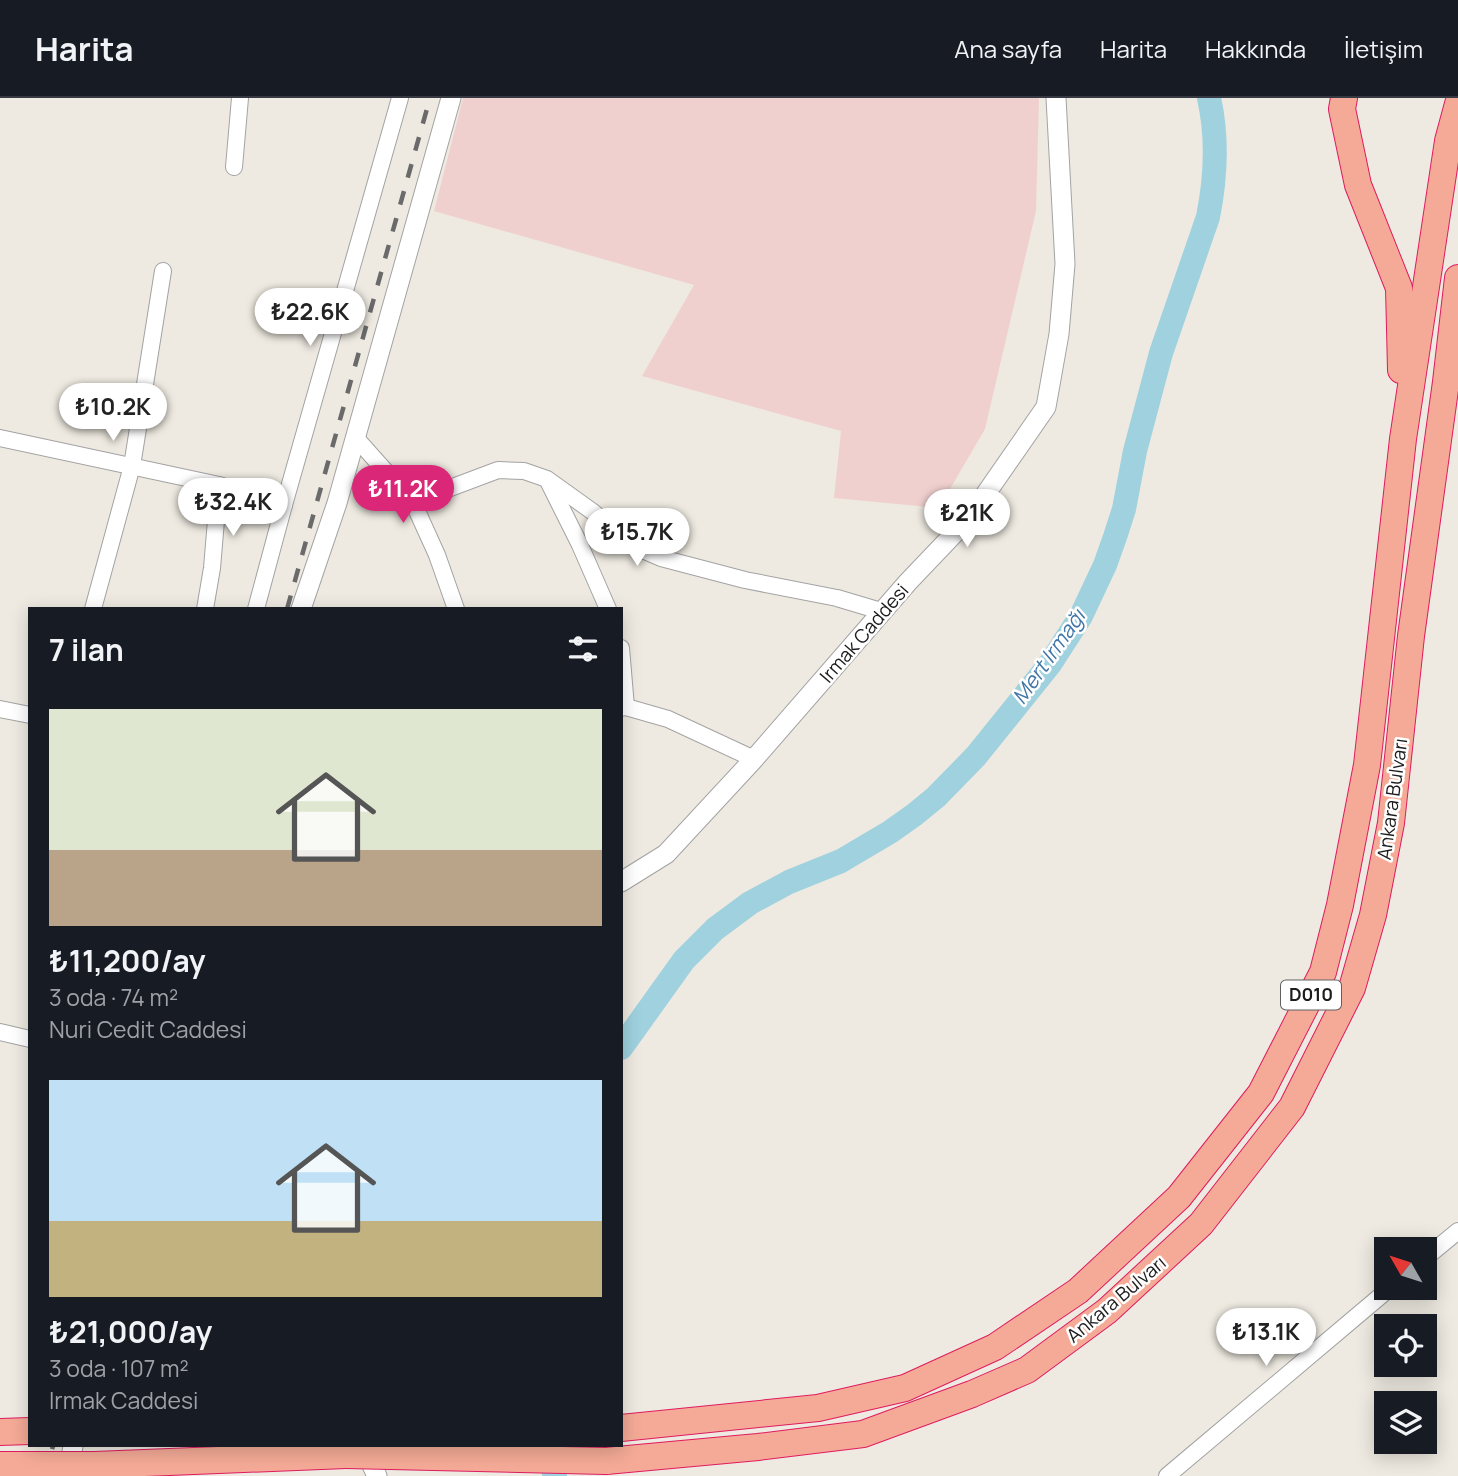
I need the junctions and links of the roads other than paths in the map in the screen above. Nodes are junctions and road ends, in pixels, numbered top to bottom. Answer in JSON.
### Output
{"nodes":[{"id":1,"x":240,"y":98,"type":"edge"},
{"id":2,"x":400,"y":98,"type":"edge"},
{"id":3,"x":451,"y":98,"type":"edge"},
{"id":4,"x":1056,"y":98,"type":"edge"},
{"id":5,"x":1344,"y":98,"type":"edge"},
{"id":6,"x":1458,"y":104,"type":"edge"},
{"id":7,"x":234,"y":167,"type":"dead end"},
{"id":8,"x":163,"y":271,"type":"dead end"},
{"id":9,"x":1458,"y":278,"type":"edge"},
{"id":10,"x":1458,"y":346,"type":"edge"},
{"id":11,"x":1446,"y":382,"type":"junction"},
{"id":12,"x":355,"y":437,"type":"junction"},
{"id":13,"x":0,"y":438,"type":"edge"},
{"id":14,"x":1403,"y":439,"type":"junction"},
{"id":15,"x":132,"y":466,"type":"junction"},
{"id":16,"x":547,"y":479,"type":"junction"},
{"id":17,"x":219,"y":485,"type":"junction"},
{"id":18,"x":413,"y":502,"type":"junction"},
{"id":19,"x":284,"y":505,"type":"junction"},
{"id":20,"x":94,"y":607,"type":"edge"},
{"id":21,"x":205,"y":607,"type":"edge"},
{"id":22,"x":257,"y":607,"type":"edge"},
{"id":23,"x":302,"y":607,"type":"edge"},
{"id":24,"x":455,"y":607,"type":"edge"},
{"id":25,"x":607,"y":607,"type":"edge"},
{"id":26,"x":884,"y":612,"type":"junction"},
{"id":27,"x":623,"y":687,"type":"edge"},
{"id":28,"x":624,"y":707,"type":"edge"},
{"id":29,"x":0,"y":709,"type":"edge"},
{"id":30,"x":28,"y":715,"type":"edge"},
{"id":31,"x":754,"y":759,"type":"junction"},
{"id":32,"x":623,"y":881,"type":"edge"},
{"id":33,"x":0,"y":1032,"type":"edge"},
{"id":34,"x":28,"y":1039,"type":"edge"},
{"id":35,"x":1458,"y":1231,"type":"edge"},
{"id":36,"x":1437,"y":1248,"type":"edge"},
{"id":37,"x":1376,"y":1300,"type":"edge"},
{"id":38,"x":623,"y":1428,"type":"edge"},
{"id":39,"x":28,"y":1431,"type":"edge"},
{"id":40,"x":0,"y":1432,"type":"edge"},
{"id":41,"x":73,"y":1447,"type":"edge"},
{"id":42,"x":354,"y":1450,"type":"edge"},
{"id":43,"x":0,"y":1465,"type":"edge"},
{"id":44,"x":68,"y":1476,"type":"edge"},
{"id":45,"x":377,"y":1476,"type":"edge"},
{"id":46,"x":1167,"y":1476,"type":"edge"}],
"edges":[{"from":1,"to":7,"type":"street"},
{"from":2,"to":19,"type":"street"},
{"from":3,"to":12,"type":"street"},
{"from":4,"to":26,"type":"street","name":"Irmak Caddesi"},
{"from":5,"to":14,"type":"highway"},
{"from":6,"to":14,"type":"highway","name":"Ankara Bulvarı","number":"D010"},
{"from":8,"to":15,"type":"street"},
{"from":9,"to":11,"type":"highway","name":"Ankara Bulvarı","number":"D010"},
{"from":10,"to":11,"type":"highway"},
{"from":11,"to":42,"type":"highway","name":"Ankara Bulvarı","number":"D010","bridge":true},
{"from":12,"to":18,"type":"street"},
{"from":12,"to":23,"type":"street"},
{"from":13,"to":15,"type":"street"},
{"from":14,"to":38,"type":"highway","name":"Ankara Bulvarı","number":"D010"},
{"from":15,"to":17,"type":"street"},
{"from":15,"to":20,"type":"street"},
{"from":16,"to":18,"type":"street"},
{"from":16,"to":25,"type":"street"},
{"from":16,"to":26,"type":"street"},
{"from":17,"to":19,"type":"street"},
{"from":17,"to":21,"type":"street"},
{"from":18,"to":24,"type":"street"},
{"from":19,"to":22,"type":"street"},
{"from":26,"to":31,"type":"street","name":"Irmak Caddesi"},
{"from":27,"to":28,"type":"street"},
{"from":28,"to":31,"type":"street"},
{"from":29,"to":30,"type":"street"},
{"from":31,"to":32,"type":"street","name":"Irmak Caddesi"},
{"from":33,"to":34,"type":"street"},
{"from":35,"to":36,"type":"street"},
{"from":37,"to":46,"type":"street"},
{"from":39,"to":40,"type":"highway"},
{"from":41,"to":44,"type":"street"},
{"from":42,"to":43,"type":"highway","name":"Ankara Bulvarı","number":"D010","bridge":true},
{"from":42,"to":45,"type":"street"}]}
